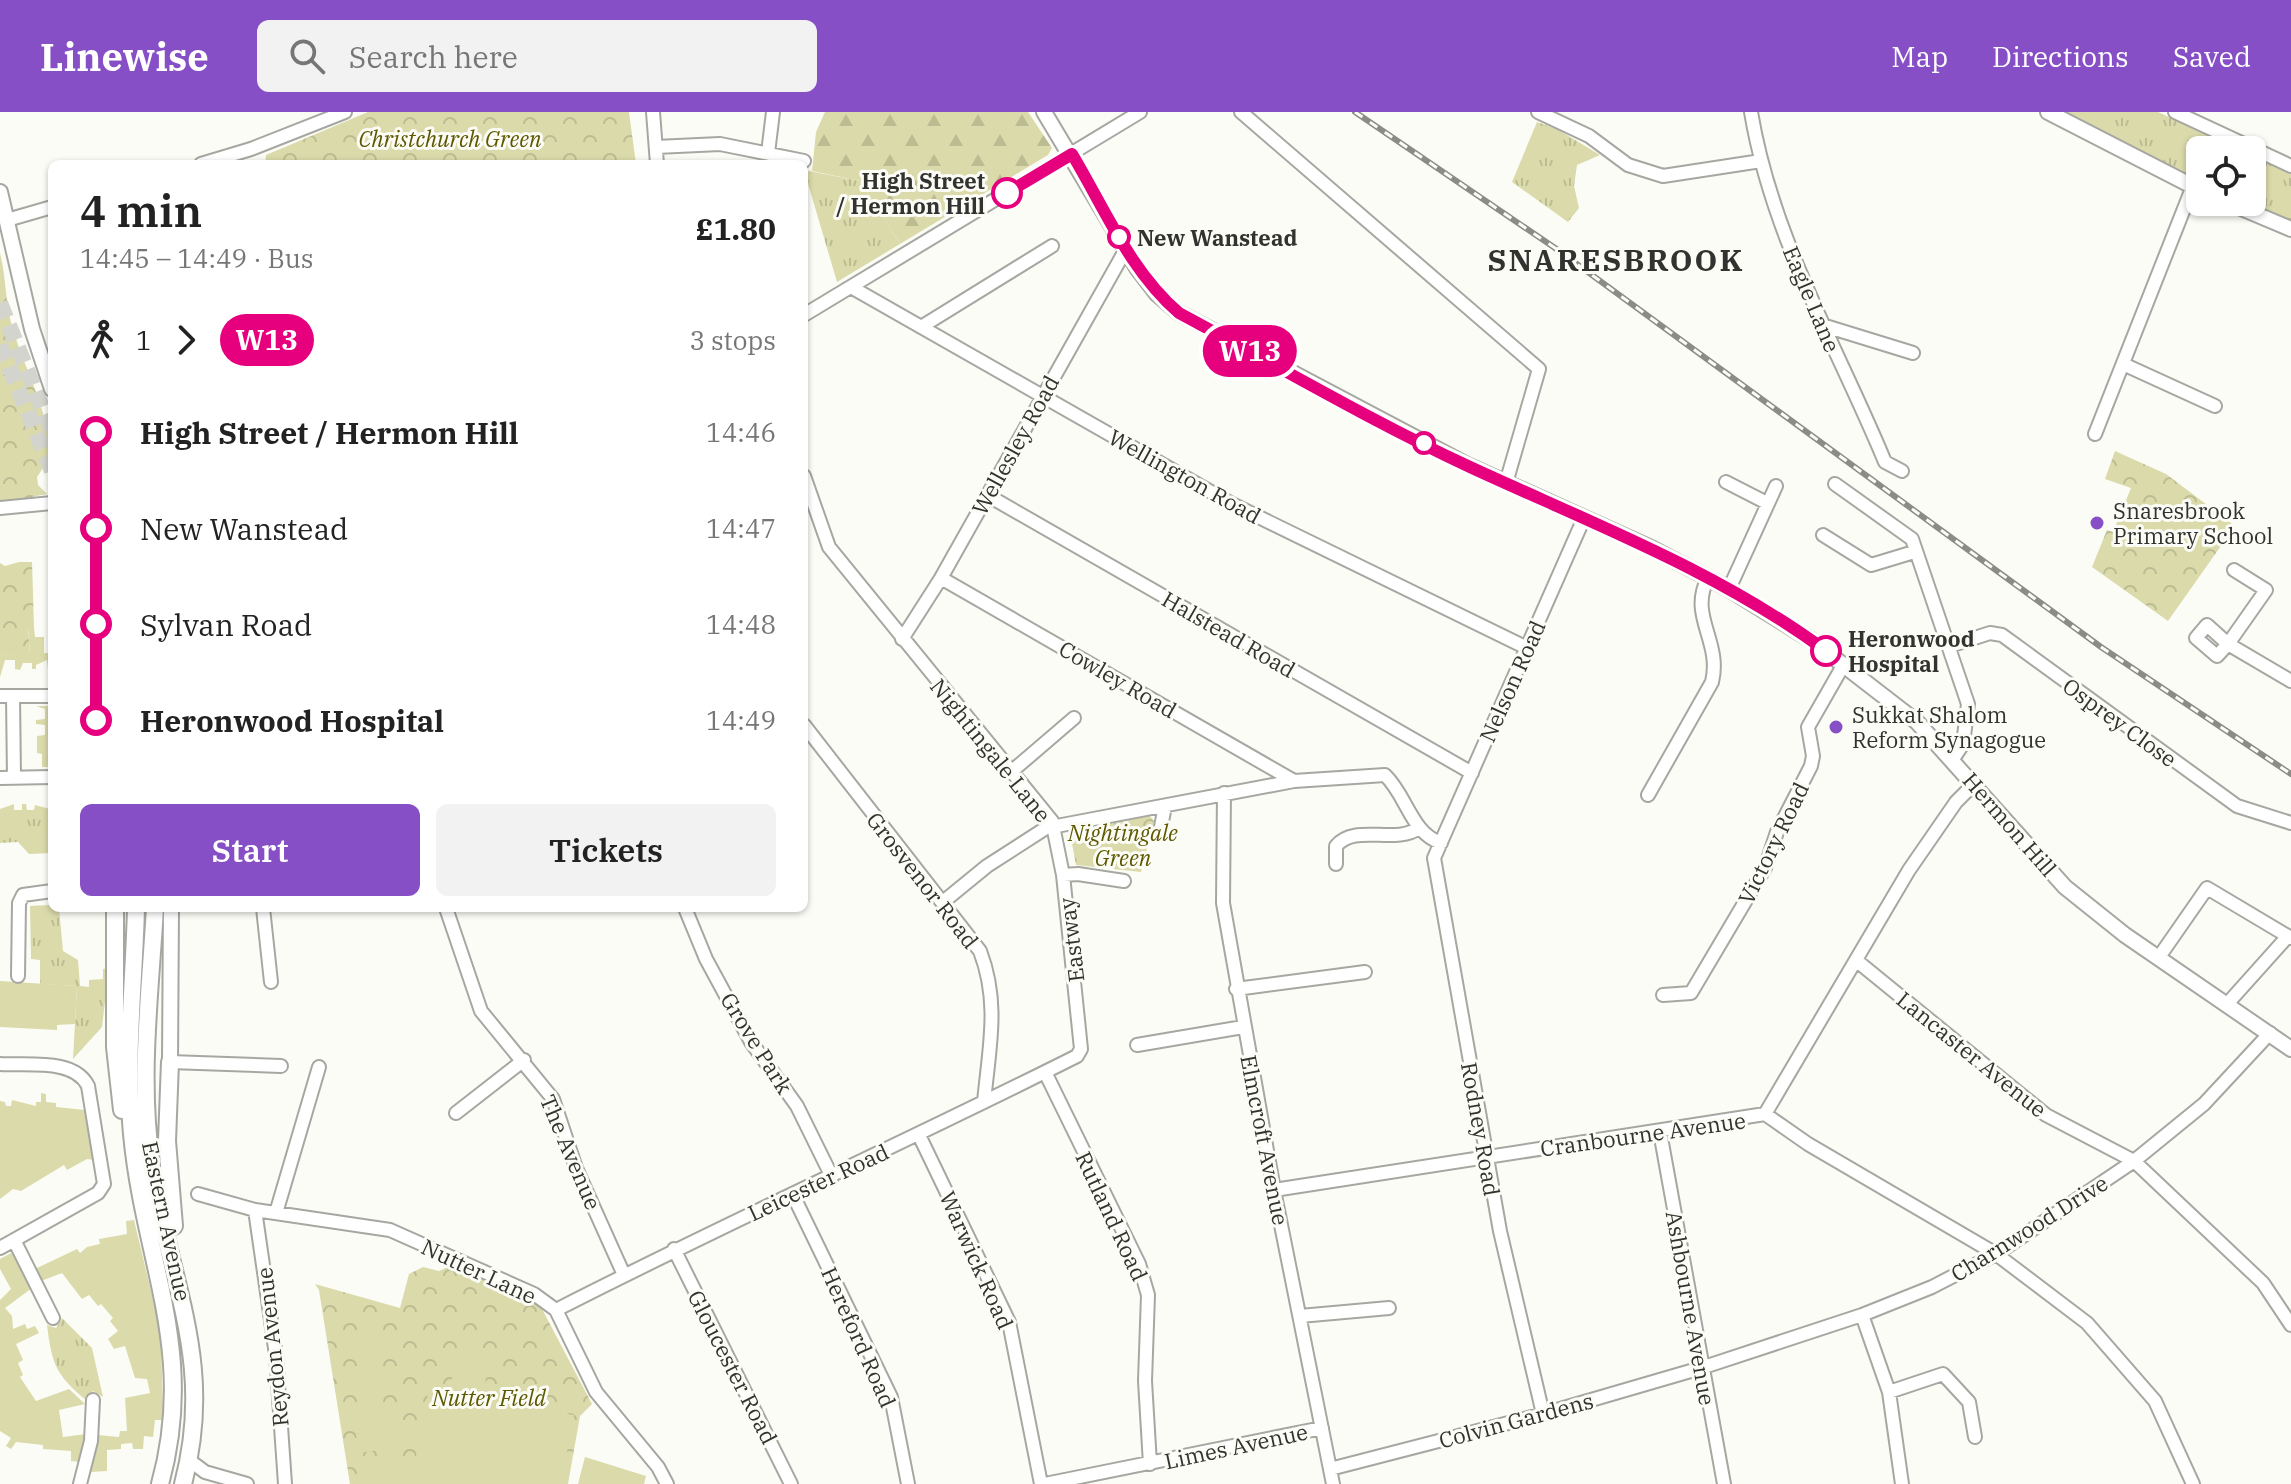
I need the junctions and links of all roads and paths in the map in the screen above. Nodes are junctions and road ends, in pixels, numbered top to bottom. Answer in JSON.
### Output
{"nodes":[{"id":1,"x":345,"y":112,"type":"edge"},
{"id":2,"x":653,"y":112,"type":"edge"},
{"id":3,"x":773,"y":112,"type":"edge"},
{"id":4,"x":1044,"y":112,"type":"edge"},
{"id":5,"x":1140,"y":112,"type":"edge"},
{"id":6,"x":1241,"y":112,"type":"edge"},
{"id":7,"x":1538,"y":112,"type":"edge"},
{"id":8,"x":1751,"y":112,"type":"edge"},
{"id":9,"x":2048,"y":112,"type":"edge"},
{"id":10,"x":2175,"y":112,"type":"edge"},
{"id":11,"x":656,"y":147,"type":"junction"},
{"id":12,"x":251,"y":149,"type":"junction"},
{"id":13,"x":768,"y":153,"type":"junction"},
{"id":14,"x":1072,"y":154,"type":"junction"},
{"id":15,"x":214,"y":160,"type":"edge"},
{"id":16,"x":254,"y":160,"type":"edge"},
{"id":17,"x":657,"y":160,"type":"edge"},
{"id":18,"x":800,"y":160,"type":"edge"},
{"id":19,"x":1761,"y":161,"type":"junction"},
{"id":20,"x":2291,"y":166,"type":"edge"},
{"id":21,"x":2186,"y":183,"type":"edge"},
{"id":22,"x":0,"y":192,"type":"edge"},
{"id":23,"x":48,"y":208,"type":"edge"},
{"id":24,"x":2186,"y":212,"type":"edge"},
{"id":25,"x":2260,"y":216,"type":"edge"},
{"id":26,"x":7,"y":220,"type":"junction"},
{"id":27,"x":2291,"y":229,"type":"edge"},
{"id":28,"x":1052,"y":246,"type":"dead end"},
{"id":29,"x":1126,"y":249,"type":"junction"},
{"id":30,"x":851,"y":287,"type":"junction"},
{"id":31,"x":808,"y":313,"type":"edge"},
{"id":32,"x":1822,"y":325,"type":"junction"},
{"id":33,"x":921,"y":327,"type":"junction"},
{"id":34,"x":1913,"y":353,"type":"dead end"},
{"id":35,"x":2123,"y":364,"type":"junction"},
{"id":36,"x":48,"y":377,"type":"edge"},
{"id":37,"x":1043,"y":396,"type":"junction"},
{"id":38,"x":2215,"y":406,"type":"dead end"},
{"id":39,"x":2095,"y":434,"type":"dead end"},
{"id":40,"x":1902,"y":471,"type":"dead end"},
{"id":41,"x":1726,"y":482,"type":"dead end"},
{"id":42,"x":1506,"y":483,"type":"junction"},
{"id":43,"x":1835,"y":484,"type":"dead end"},
{"id":44,"x":1776,"y":486,"type":"dead end"},
{"id":45,"x":808,"y":487,"type":"edge"},
{"id":46,"x":987,"y":495,"type":"junction"},
{"id":47,"x":48,"y":503,"type":"edge"},
{"id":48,"x":1767,"y":503,"type":"junction"},
{"id":49,"x":0,"y":508,"type":"edge"},
{"id":50,"x":1584,"y":518,"type":"junction"},
{"id":51,"x":1823,"y":535,"type":"dead end"},
{"id":52,"x":1914,"y":552,"type":"junction"},
{"id":53,"x":2234,"y":570,"type":"dead end"},
{"id":54,"x":941,"y":578,"type":"junction"},
{"id":55,"x":1708,"y":578,"type":"junction"},
{"id":56,"x":1729,"y":589,"type":"junction"},
{"id":57,"x":902,"y":639,"type":"junction"},
{"id":58,"x":1950,"y":646,"type":"junction"},
{"id":59,"x":1527,"y":648,"type":"junction"},
{"id":60,"x":1844,"y":664,"type":"junction"},
{"id":61,"x":2291,"y":681,"type":"edge"},
{"id":62,"x":7,"y":696,"type":"edge"},
{"id":63,"x":48,"y":696,"type":"edge"},
{"id":64,"x":1074,"y":718,"type":"dead end"},
{"id":65,"x":808,"y":730,"type":"edge"},
{"id":66,"x":1953,"y":759,"type":"junction"},
{"id":67,"x":1011,"y":772,"type":"junction"},
{"id":68,"x":1472,"y":773,"type":"junction"},
{"id":69,"x":48,"y":777,"type":"edge"},
{"id":70,"x":0,"y":778,"type":"edge"},
{"id":71,"x":14,"y":778,"type":"junction"},
{"id":72,"x":1294,"y":781,"type":"junction"},
{"id":73,"x":1974,"y":784,"type":"junction"},
{"id":74,"x":1224,"y":793,"type":"junction"},
{"id":75,"x":1648,"y":795,"type":"dead end"},
{"id":76,"x":1165,"y":806,"type":"junction"},
{"id":77,"x":2291,"y":823,"type":"edge"},
{"id":78,"x":1053,"y":827,"type":"junction"},
{"id":79,"x":1419,"y":828,"type":"junction"},
{"id":80,"x":1160,"y":832,"type":"dead end"},
{"id":81,"x":1441,"y":843,"type":"junction"},
{"id":82,"x":1336,"y":864,"type":"dead end"},
{"id":83,"x":1063,"y":875,"type":"junction"},
{"id":84,"x":1124,"y":881,"type":"dead end"},
{"id":85,"x":48,"y":892,"type":"edge"},
{"id":86,"x":943,"y":902,"type":"junction"},
{"id":87,"x":115,"y":912,"type":"edge"},
{"id":88,"x":136,"y":912,"type":"edge"},
{"id":89,"x":155,"y":912,"type":"edge"},
{"id":90,"x":171,"y":912,"type":"edge"},
{"id":91,"x":263,"y":912,"type":"edge"},
{"id":92,"x":447,"y":912,"type":"edge"},
{"id":93,"x":687,"y":912,"type":"edge"},
{"id":94,"x":2289,"y":937,"type":"edge"},
{"id":95,"x":2159,"y":957,"type":"junction"},
{"id":96,"x":1857,"y":961,"type":"junction"},
{"id":97,"x":1365,"y":972,"type":"dead end"},
{"id":98,"x":18,"y":976,"type":"dead end"},
{"id":99,"x":271,"y":982,"type":"dead end"},
{"id":100,"x":1236,"y":989,"type":"junction"},
{"id":101,"x":1663,"y":995,"type":"dead end"},
{"id":102,"x":2228,"y":1003,"type":"junction"},
{"id":103,"x":1243,"y":1027,"type":"junction"},
{"id":104,"x":2270,"y":1033,"type":"junction"},
{"id":105,"x":1137,"y":1045,"type":"dead end"},
{"id":106,"x":2291,"y":1049,"type":"edge"},
{"id":107,"x":1079,"y":1053,"type":"joint"},
{"id":108,"x":524,"y":1060,"type":"junction"},
{"id":109,"x":170,"y":1062,"type":"junction"},
{"id":110,"x":0,"y":1064,"type":"edge"},
{"id":111,"x":281,"y":1066,"type":"dead end"},
{"id":112,"x":319,"y":1067,"type":"dead end"},
{"id":113,"x":1045,"y":1072,"type":"junction"},
{"id":114,"x":984,"y":1102,"type":"junction"},
{"id":115,"x":456,"y":1113,"type":"dead end"},
{"id":116,"x":1765,"y":1114,"type":"junction"},
{"id":117,"x":1660,"y":1132,"type":"junction"},
{"id":118,"x":919,"y":1135,"type":"junction"},
{"id":119,"x":1486,"y":1157,"type":"junction"},
{"id":120,"x":2134,"y":1161,"type":"junction"},
{"id":121,"x":832,"y":1177,"type":"junction"},
{"id":122,"x":139,"y":1189,"type":"junction"},
{"id":123,"x":1274,"y":1190,"type":"junction"},
{"id":124,"x":198,"y":1194,"type":"dead end"},
{"id":125,"x":793,"y":1195,"type":"junction"},
{"id":126,"x":255,"y":1210,"type":"junction"},
{"id":127,"x":276,"y":1213,"type":"junction"},
{"id":128,"x":14,"y":1240,"type":"junction"},
{"id":129,"x":0,"y":1248,"type":"edge"},
{"id":130,"x":674,"y":1249,"type":"junction"},
{"id":131,"x":1996,"y":1254,"type":"junction"},
{"id":132,"x":624,"y":1275,"type":"junction"},
{"id":133,"x":184,"y":1298,"type":"junction"},
{"id":134,"x":1389,"y":1308,"type":"dead end"},
{"id":135,"x":556,"y":1310,"type":"junction"},
{"id":136,"x":1862,"y":1315,"type":"junction"},
{"id":137,"x":1300,"y":1316,"type":"junction"},
{"id":138,"x":53,"y":1318,"type":"dead end"},
{"id":139,"x":2291,"y":1325,"type":"edge"},
{"id":140,"x":1701,"y":1368,"type":"junction"},
{"id":141,"x":1889,"y":1392,"type":"junction"},
{"id":142,"x":93,"y":1400,"type":"dead end"},
{"id":143,"x":1543,"y":1414,"type":"junction"},
{"id":144,"x":1322,"y":1428,"type":"junction"},
{"id":145,"x":1975,"y":1437,"type":"dead end"},
{"id":146,"x":189,"y":1460,"type":"junction"},
{"id":147,"x":1150,"y":1464,"type":"junction"},
{"id":148,"x":1330,"y":1469,"type":"junction"},
{"id":149,"x":80,"y":1484,"type":"edge"},
{"id":150,"x":160,"y":1484,"type":"edge"},
{"id":151,"x":183,"y":1484,"type":"edge"},
{"id":152,"x":247,"y":1484,"type":"edge"},
{"id":153,"x":285,"y":1484,"type":"edge"},
{"id":154,"x":667,"y":1484,"type":"edge"},
{"id":155,"x":791,"y":1484,"type":"edge"},
{"id":156,"x":908,"y":1484,"type":"edge"},
{"id":157,"x":1043,"y":1484,"type":"edge"},
{"id":158,"x":1333,"y":1484,"type":"edge"},
{"id":159,"x":1724,"y":1484,"type":"edge"},
{"id":160,"x":1902,"y":1484,"type":"edge"},
{"id":161,"x":2193,"y":1484,"type":"edge"}],
"edges":[{"from":1,"to":12,"type":"street"},
{"from":2,"to":11,"type":"street"},
{"from":3,"to":13,"type":"street"},
{"from":4,"to":14,"type":"main road"},
{"from":5,"to":14,"type":"street"},
{"from":6,"to":42,"type":"street"},
{"from":7,"to":19,"type":"street"},
{"from":8,"to":19,"type":"street","name":"Eagle Lane"},
{"from":9,"to":21,"type":"main road"},
{"from":10,"to":20,"type":"street"},
{"from":11,"to":13,"type":"street"},
{"from":11,"to":17,"type":"street"},
{"from":12,"to":15,"type":"street"},
{"from":12,"to":16,"type":"street"},
{"from":13,"to":18,"type":"street"},
{"from":14,"to":29,"type":"main road","name":"Hermon Hill"},
{"from":14,"to":30,"type":"street"},
{"from":19,"to":32,"type":"street","name":"Eagle Lane"},
{"from":22,"to":26,"type":"main road"},
{"from":23,"to":26,"type":"street"},
{"from":24,"to":35,"type":"street"},
{"from":25,"to":27,"type":"main road"},
{"from":26,"to":36,"type":"main road"},
{"from":28,"to":33,"type":"street"},
{"from":29,"to":37,"type":"street","name":"Wellesley Road"},
{"from":29,"to":42,"type":"main road","name":"Hermon Hill"},
{"from":30,"to":31,"type":"street"},
{"from":30,"to":33,"type":"street","name":"Wellington Road"},
{"from":32,"to":34,"type":"street"},
{"from":32,"to":40,"type":"street","name":"Eagle Lane"},
{"from":33,"to":37,"type":"street","name":"Wellington Road"},
{"from":35,"to":38,"type":"street"},
{"from":35,"to":39,"type":"street"},
{"from":37,"to":46,"type":"street","name":"Wellesley Road"},
{"from":37,"to":59,"type":"street","name":"Wellington Road"},
{"from":41,"to":48,"type":"street"},
{"from":42,"to":50,"type":"main road","name":"Hermon Hill"},
{"from":43,"to":52,"type":"street"},
{"from":44,"to":48,"type":"street"},
{"from":45,"to":57,"type":"street","name":"Nightingale Lane"},
{"from":46,"to":54,"type":"street","name":"Wellesley Road"},
{"from":46,"to":68,"type":"street","name":"Halstead Road"},
{"from":47,"to":49,"type":"street"},
{"from":48,"to":56,"type":"street"},
{"from":50,"to":55,"type":"main road","name":"Hermon Hill"},
{"from":50,"to":59,"type":"street","name":"Nelson Road"},
{"from":51,"to":52,"type":"street"},
{"from":52,"to":58,"type":"street"},
{"from":53,"to":61,"type":"street"},
{"from":54,"to":57,"type":"street","name":"Wellesley Road"},
{"from":54,"to":72,"type":"street","name":"Cowley Road"},
{"from":55,"to":56,"type":"main road","name":"Hermon Hill"},
{"from":55,"to":75,"type":"street"},
{"from":56,"to":60,"type":"main road","name":"Hermon Hill"},
{"from":57,"to":67,"type":"street","name":"Nightingale Lane"},
{"from":58,"to":66,"type":"street"},
{"from":58,"to":77,"type":"street","name":"Osprey Close"},
{"from":59,"to":68,"type":"street","name":"Nelson Road"},
{"from":60,"to":66,"type":"main road","name":"Hermon Hill"},
{"from":60,"to":101,"type":"street","name":"Victory Road"},
{"from":62,"to":63,"type":"street"},
{"from":62,"to":71,"type":"street"},
{"from":64,"to":67,"type":"street"},
{"from":65,"to":86,"type":"street","name":"Grosvenor Road"},
{"from":66,"to":73,"type":"main road","name":"Hermon Hill"},
{"from":67,"to":78,"type":"street","name":"Nightingale Lane"},
{"from":68,"to":81,"type":"street","name":"Nelson Road"},
{"from":69,"to":71,"type":"street"},
{"from":70,"to":71,"type":"street"},
{"from":72,"to":74,"type":"street","name":"Nightingale Lane"},
{"from":72,"to":79,"type":"street","name":"Nightingale Lane"},
{"from":73,"to":95,"type":"main road","name":"Hermon Hill"},
{"from":73,"to":96,"type":"street","name":"Cranbourne Avenue"},
{"from":74,"to":76,"type":"street","name":"Nightingale Lane"},
{"from":74,"to":100,"type":"street","name":"Elmcroft Avenue"},
{"from":76,"to":78,"type":"street","name":"Nightingale Lane"},
{"from":76,"to":80,"type":"street"},
{"from":78,"to":83,"type":"street","name":"Eastway"},
{"from":78,"to":86,"type":"street"},
{"from":79,"to":81,"type":"street","name":"Nightingale Lane"},
{"from":79,"to":82,"type":"street"},
{"from":81,"to":119,"type":"street","name":"Rodney Road"},
{"from":83,"to":84,"type":"street"},
{"from":83,"to":107,"type":"street","name":"Eastway"},
{"from":85,"to":98,"type":"street"},
{"from":86,"to":114,"type":"street","name":"Grosvenor Road"},
{"from":87,"to":122,"type":"highway"},
{"from":88,"to":122,"type":"highway","name":"Eastern Avenue"},
{"from":89,"to":133,"type":"highway","name":"Eastern Avenue"},
{"from":90,"to":109,"type":"main road"},
{"from":91,"to":99,"type":"street"},
{"from":92,"to":108,"type":"street","name":"The Avenue"},
{"from":93,"to":121,"type":"street","name":"Grove Park"},
{"from":94,"to":95,"type":"street"},
{"from":94,"to":102,"type":"street"},
{"from":95,"to":102,"type":"main road","name":"Hermon Hill"},
{"from":96,"to":116,"type":"street","name":"Cranbourne Avenue"},
{"from":96,"to":120,"type":"street","name":"Lancaster Avenue"},
{"from":97,"to":100,"type":"street"},
{"from":100,"to":103,"type":"street","name":"Elmcroft Avenue"},
{"from":102,"to":104,"type":"main road","name":"Hermon Hill"},
{"from":103,"to":105,"type":"street"},
{"from":103,"to":123,"type":"street","name":"Elmcroft Avenue"},
{"from":104,"to":106,"type":"main road","name":"Hermon Hill"},
{"from":104,"to":120,"type":"street","name":"Charnwood Drive"},
{"from":107,"to":113,"type":"street","name":"Leicester Road"},
{"from":108,"to":115,"type":"street"},
{"from":108,"to":132,"type":"street","name":"The Avenue"},
{"from":109,"to":111,"type":"street"},
{"from":109,"to":133,"type":"highway"},
{"from":110,"to":128,"type":"street"},
{"from":112,"to":127,"type":"street"},
{"from":113,"to":114,"type":"street","name":"Leicester Road"},
{"from":113,"to":147,"type":"street","name":"Rutland Road"},
{"from":114,"to":118,"type":"street","name":"Leicester Road"},
{"from":116,"to":117,"type":"street","name":"Cranbourne Avenue"},
{"from":116,"to":131,"type":"street"},
{"from":117,"to":119,"type":"street","name":"Cranbourne Avenue"},
{"from":117,"to":140,"type":"street","name":"Ashbourne Avenue"},
{"from":118,"to":121,"type":"street","name":"Leicester Road"},
{"from":118,"to":157,"type":"street","name":"Warwick Road"},
{"from":119,"to":123,"type":"street","name":"Cranbourne Avenue"},
{"from":119,"to":143,"type":"street","name":"Rodney Road"},
{"from":120,"to":131,"type":"street","name":"Charnwood Drive"},
{"from":120,"to":139,"type":"street","name":"Lancaster Avenue"},
{"from":121,"to":125,"type":"street","name":"Leicester Road"},
{"from":122,"to":150,"type":"highway","name":"Eastern Avenue"},
{"from":123,"to":137,"type":"street","name":"Elmcroft Avenue"},
{"from":124,"to":126,"type":"street","name":"Nutter Lane"},
{"from":125,"to":130,"type":"street","name":"Leicester Road"},
{"from":125,"to":156,"type":"street","name":"Hereford Road"},
{"from":126,"to":127,"type":"street","name":"Nutter Lane"},
{"from":126,"to":153,"type":"street","name":"Reydon Avenue"},
{"from":127,"to":135,"type":"street","name":"Nutter Lane"},
{"from":128,"to":129,"type":"street"},
{"from":128,"to":138,"type":"street"},
{"from":130,"to":132,"type":"street","name":"Leicester Road"},
{"from":130,"to":155,"type":"street","name":"Gloucester Road"},
{"from":131,"to":136,"type":"street","name":"Charnwood Drive"},
{"from":131,"to":161,"type":"street"},
{"from":132,"to":135,"type":"street","name":"Leicester Road"},
{"from":133,"to":146,"type":"highway","name":"Eastern Avenue"},
{"from":134,"to":137,"type":"street"},
{"from":135,"to":154,"type":"street","name":"Nutter Lane"},
{"from":136,"to":140,"type":"street","name":"Charnwood Drive"},
{"from":136,"to":141,"type":"street"},
{"from":137,"to":144,"type":"street","name":"Elmcroft Avenue"},
{"from":140,"to":143,"type":"street","name":"Colvin Gardens"},
{"from":140,"to":159,"type":"street","name":"Ashbourne Avenue"},
{"from":141,"to":145,"type":"street"},
{"from":141,"to":160,"type":"street"},
{"from":142,"to":149,"type":"street"},
{"from":143,"to":148,"type":"street","name":"Colvin Gardens"},
{"from":144,"to":147,"type":"street","name":"Limes Avenue"},
{"from":144,"to":148,"type":"street","name":"Elmcroft Avenue"},
{"from":146,"to":151,"type":"highway","name":"Eastern Avenue"},
{"from":146,"to":152,"type":"street"},
{"from":147,"to":157,"type":"street","name":"Limes Avenue"},
{"from":148,"to":158,"type":"street","name":"Elmcroft Avenue"}]}
